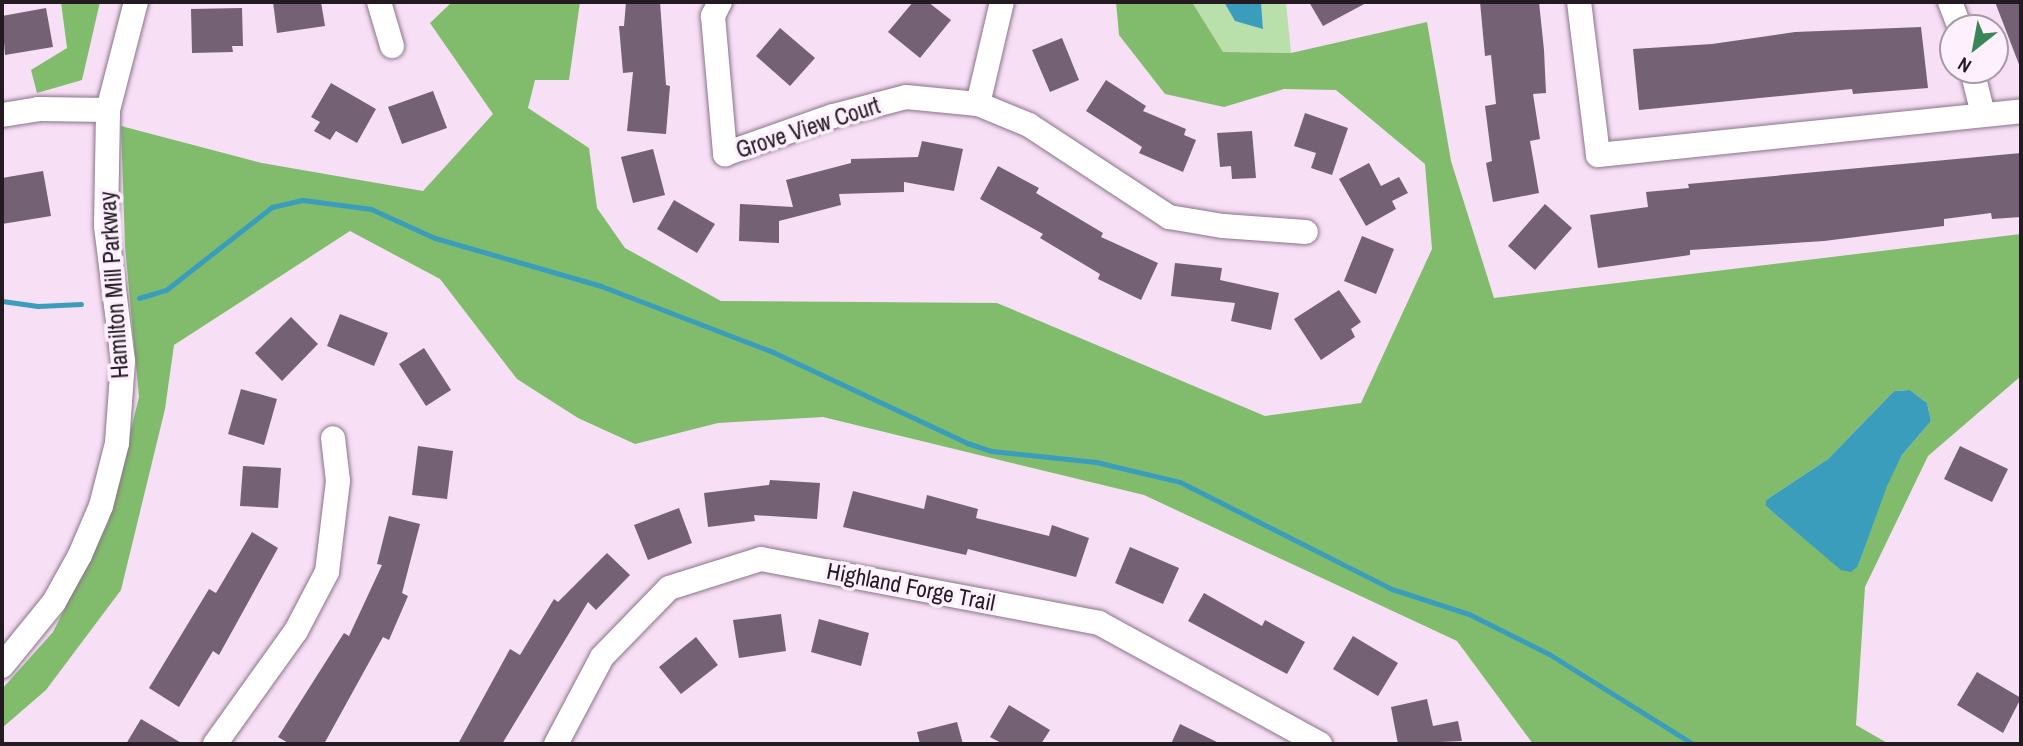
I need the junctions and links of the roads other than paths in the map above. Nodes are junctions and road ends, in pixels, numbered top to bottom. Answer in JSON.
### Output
{"nodes":[{"id":1,"x":136,"y":2,"type":"edge"},
{"id":2,"x":379,"y":2,"type":"edge"},
{"id":3,"x":720,"y":2,"type":"edge"},
{"id":4,"x":1002,"y":2,"type":"edge"},
{"id":5,"x":1579,"y":2,"type":"edge"},
{"id":6,"x":392,"y":46,"type":"dead end"},
{"id":7,"x":1976,"y":84,"type":"edge"},
{"id":8,"x":978,"y":104,"type":"junction"},
{"id":9,"x":108,"y":110,"type":"junction"},
{"id":10,"x":2021,"y":111,"type":"edge"},
{"id":11,"x":1983,"y":114,"type":"junction"},
{"id":12,"x":2,"y":115,"type":"edge"},
{"id":13,"x":1306,"y":232,"type":"dead end"},
{"id":14,"x":333,"y":438,"type":"dead end"},
{"id":15,"x":2,"y":666,"type":"edge"},
{"id":16,"x":215,"y":744,"type":"edge"},
{"id":17,"x":556,"y":744,"type":"edge"},
{"id":18,"x":1320,"y":744,"type":"edge"}],
"edges":[{"from":1,"to":9,"type":"street","name":"Hamilton Mill Parkway"},
{"from":2,"to":6,"type":"street"},
{"from":3,"to":8,"type":"street","name":"Grove View Court"},
{"from":4,"to":8,"type":"street"},
{"from":5,"to":11,"type":"street"},
{"from":7,"to":11,"type":"street"},
{"from":8,"to":13,"type":"street","name":"Grove View Court"},
{"from":9,"to":12,"type":"street"},
{"from":9,"to":15,"type":"street","name":"Hamilton Mill Parkway"},
{"from":10,"to":11,"type":"street"},
{"from":14,"to":16,"type":"street"},
{"from":17,"to":18,"type":"street","name":"Highland Forge Trail"}]}
